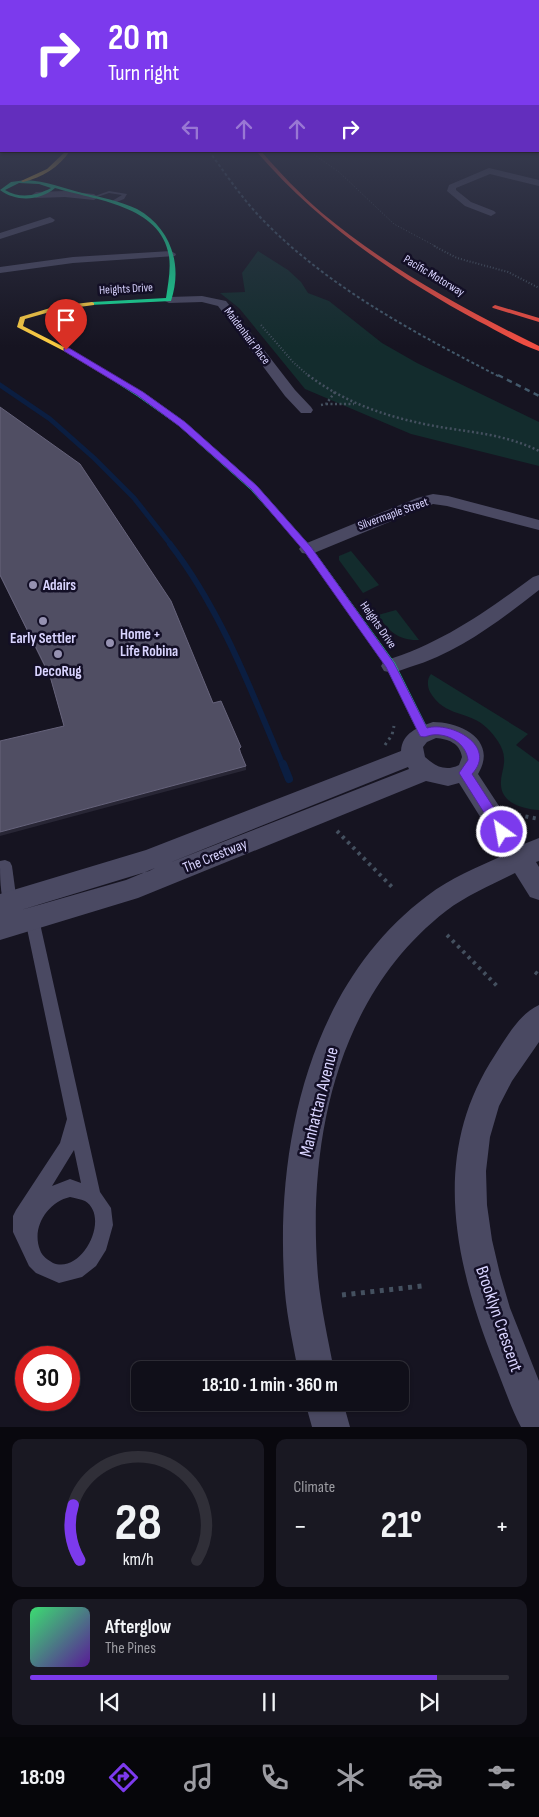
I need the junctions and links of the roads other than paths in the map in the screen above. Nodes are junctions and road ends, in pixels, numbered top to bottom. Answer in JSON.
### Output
{"nodes":[{"id":1,"x":137,"y":214,"type":"edge"},
{"id":2,"x":320,"y":214,"type":"edge"},
{"id":3,"x":50,"y":220,"type":"dead end"},
{"id":4,"x":0,"y":236,"type":"edge"},
{"id":5,"x":172,"y":254,"type":"junction"},
{"id":6,"x":0,"y":270,"type":"edge"},
{"id":7,"x":169,"y":300,"type":"junction"},
{"id":8,"x":482,"y":300,"type":"dead end"},
{"id":9,"x":495,"y":307,"type":"junction"},
{"id":10,"x":539,"y":320,"type":"edge"},
{"id":11,"x":539,"y":329,"type":"edge"},
{"id":12,"x":536,"y":348,"type":"edge"},
{"id":13,"x":539,"y":360,"type":"edge"},
{"id":14,"x":306,"y":410,"type":"dead end"},
{"id":15,"x":539,"y":525,"type":"edge"},
{"id":16,"x":308,"y":549,"type":"junction"},
{"id":17,"x":539,"y":581,"type":"edge"},
{"id":18,"x":390,"y":666,"type":"junction"},
{"id":19,"x":424,"y":733,"type":"junction"},
{"id":20,"x":419,"y":764,"type":"junction"},
{"id":21,"x":465,"y":773,"type":"junction"},
{"id":22,"x":530,"y":854,"type":"edge"},
{"id":23,"x":0,"y":867,"type":"edge"},
{"id":24,"x":539,"y":889,"type":"edge"},
{"id":25,"x":5,"y":904,"type":"edge"},
{"id":26,"x":32,"y":919,"type":"junction"},
{"id":27,"x":0,"y":928,"type":"edge"},
{"id":28,"x":539,"y":1019,"type":"edge"},
{"id":29,"x":75,"y":1119,"type":"junction"},
{"id":30,"x":92,"y":1195,"type":"junction"},
{"id":31,"x":30,"y":1247,"type":"junction"},
{"id":32,"x":315,"y":1361,"type":"edge"},
{"id":33,"x":327,"y":1411,"type":"edge"},
{"id":34,"x":539,"y":1422,"type":"edge"},
{"id":35,"x":331,"y":1427,"type":"edge"}],
"edges":[{"from":1,"to":5,"type":"main road"},
{"from":2,"to":12,"type":"main road","name":"Pacific Motorway"},
{"from":3,"to":4,"type":"street"},
{"from":5,"to":6,"type":"street"},
{"from":5,"to":7,"type":"main road","name":"Heights Drive"},
{"from":7,"to":14,"type":"street","name":"Maidenhair Place"},
{"from":7,"to":16,"type":"main road","name":"Heights Drive"},
{"from":8,"to":9,"type":"main road","name":"Pacific Motorway"},
{"from":9,"to":10,"type":"main road"},
{"from":9,"to":11,"type":"main road","name":"Pacific Motorway"},
{"from":12,"to":13,"type":"main road"},
{"from":15,"to":16,"type":"street","name":"Silvermaple Street"},
{"from":16,"to":18,"type":"main road","name":"Heights Drive"},
{"from":17,"to":18,"type":"street"},
{"from":18,"to":19,"type":"main road","name":"Heights Drive"},
{"from":19,"to":20,"type":"street"},
{"from":19,"to":21,"type":"street"},
{"from":20,"to":21,"type":"street"},
{"from":20,"to":25,"type":"street","name":"The Crestway"},
{"from":20,"to":26,"type":"street","name":"The Crestway"},
{"from":21,"to":22,"type":"street"},
{"from":22,"to":24,"type":"street"},
{"from":22,"to":32,"type":"street","name":"Manhattan Avenue"},
{"from":23,"to":25,"type":"lane"},
{"from":26,"to":27,"type":"street","name":"The Crestway"},
{"from":26,"to":29,"type":"lane"},
{"from":28,"to":34,"type":"street","name":"Brooklyn Crescent"},
{"from":29,"to":30,"type":"lane"},
{"from":29,"to":31,"type":"lane"},
{"from":30,"to":31,"type":"lane"},
{"from":30,"to":31,"type":"lane"},
{"from":33,"to":35,"type":"street"}]}
